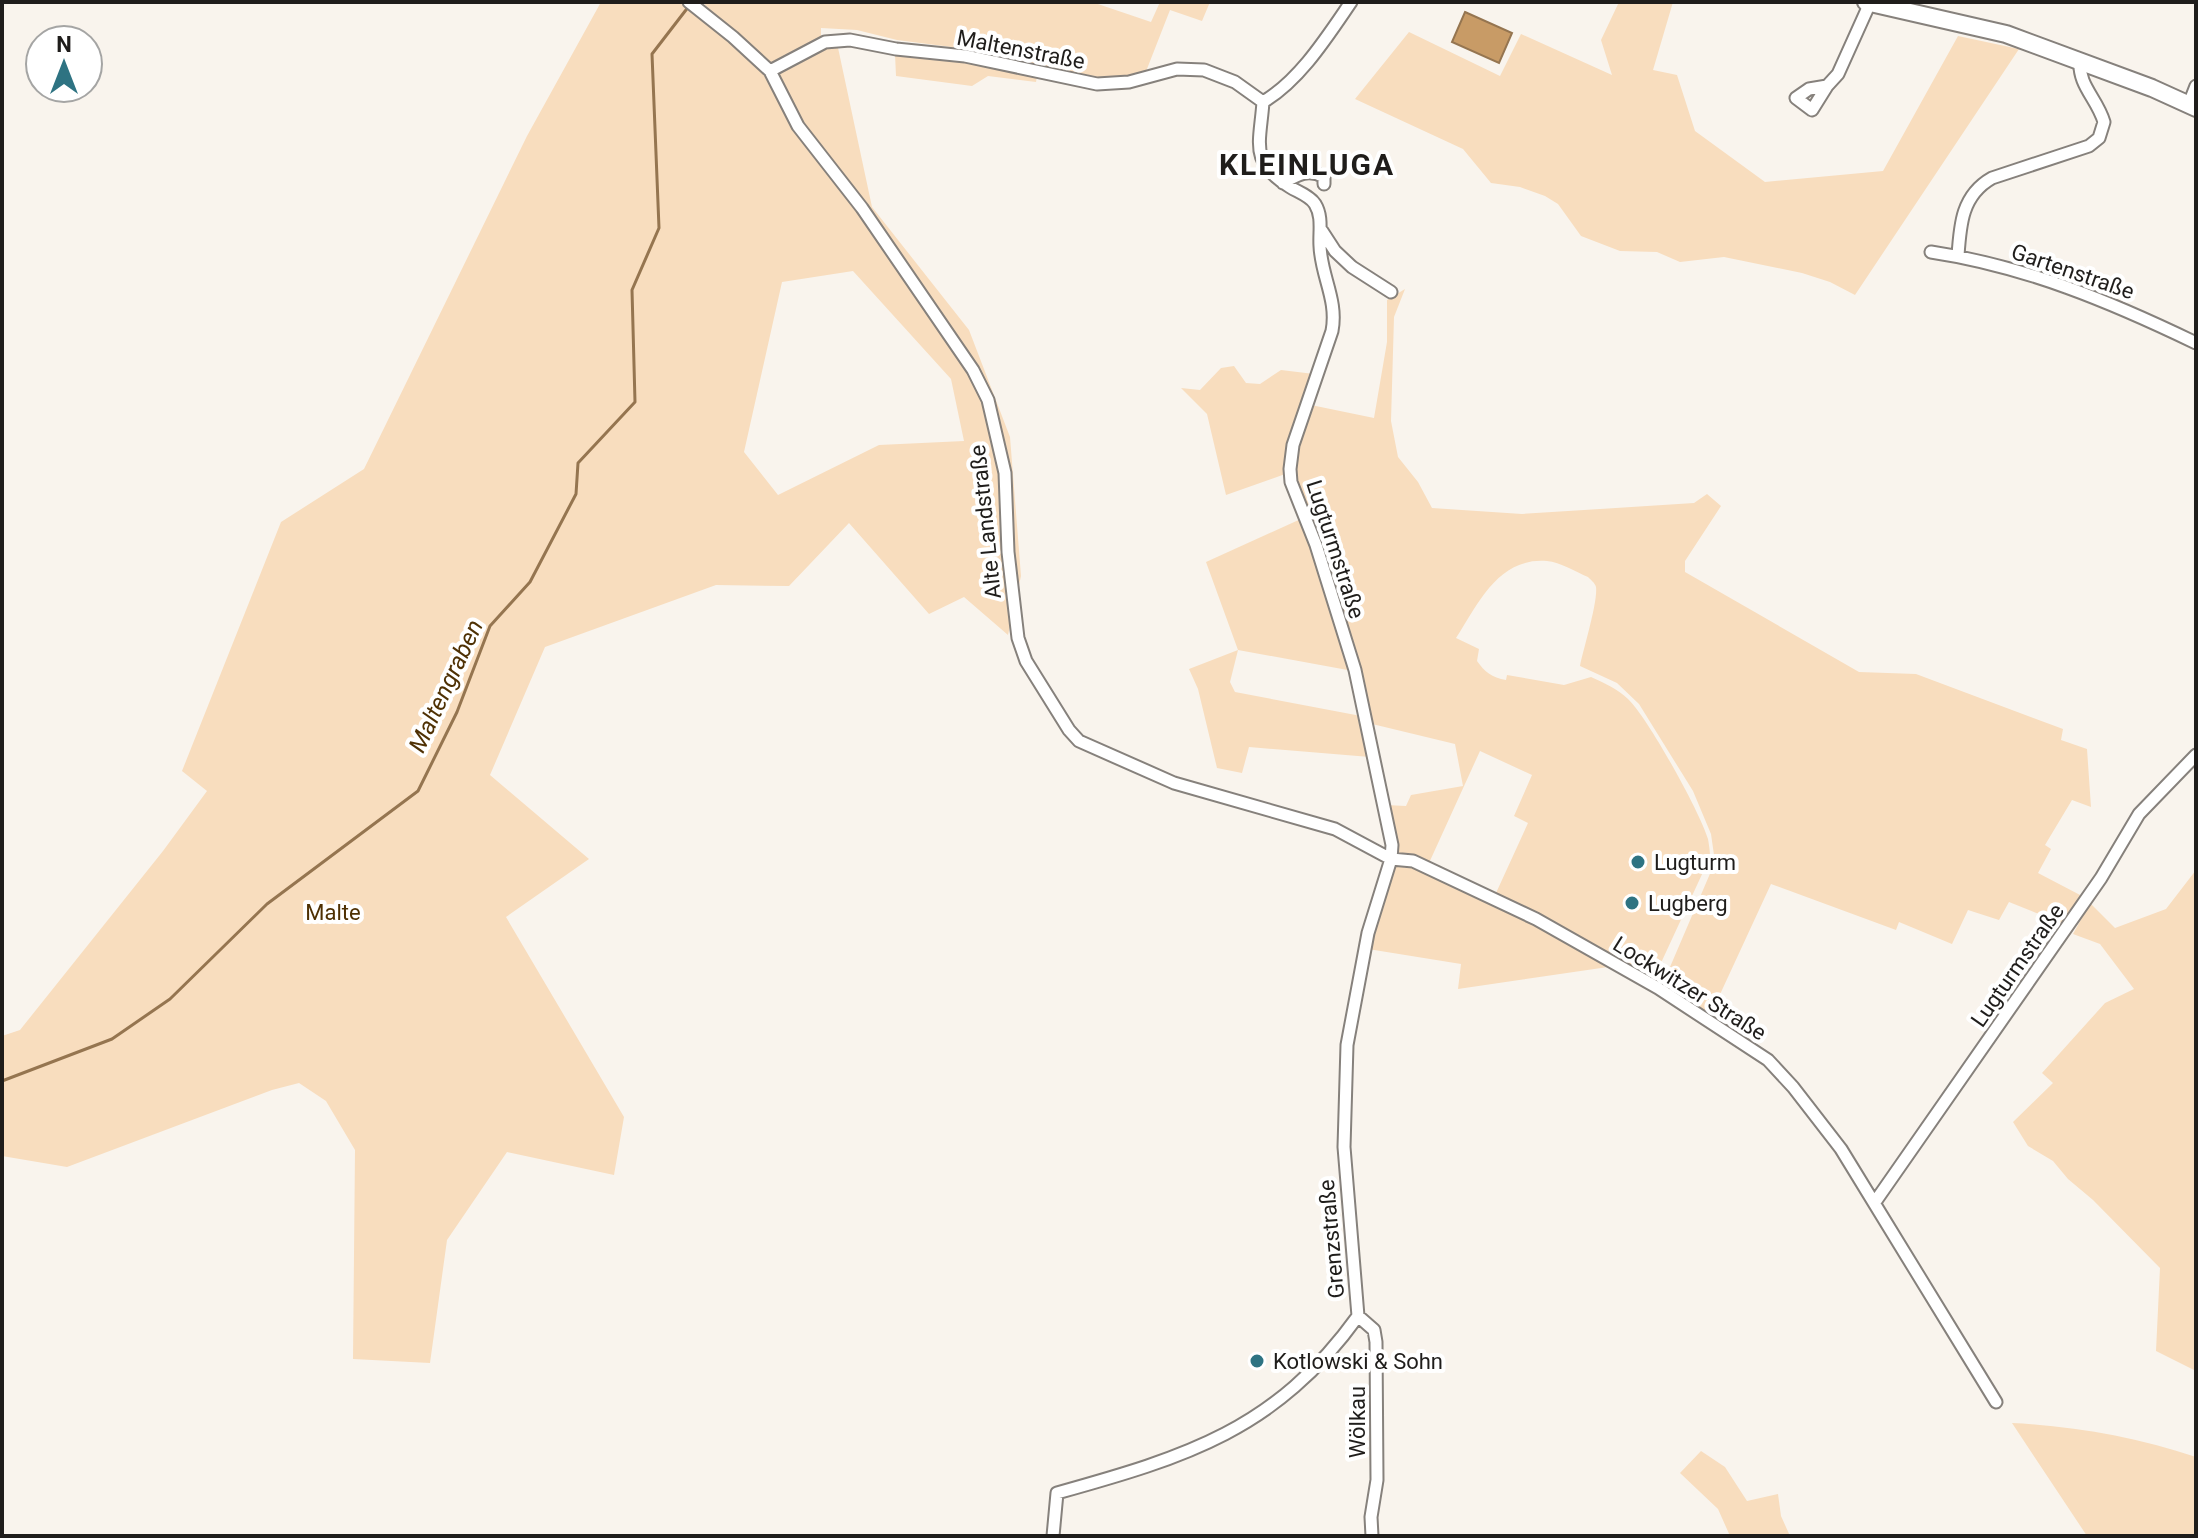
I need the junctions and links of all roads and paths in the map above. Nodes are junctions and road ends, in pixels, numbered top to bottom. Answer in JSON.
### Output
{"nodes":[{"id":1,"x":1351,"y":2,"type":"edge"},
{"id":2,"x":1868,"y":2,"type":"edge"},
{"id":3,"x":691,"y":4,"type":"edge"},
{"id":4,"x":2080,"y":60,"type":"junction"},
{"id":5,"x":770,"y":71,"type":"junction"},
{"id":6,"x":1827,"y":86,"type":"dead end"},
{"id":7,"x":2196,"y":86,"type":"edge"},
{"id":8,"x":1263,"y":102,"type":"junction"},
{"id":9,"x":2193,"y":106,"type":"edge"},
{"id":10,"x":1283,"y":183,"type":"junction"},
{"id":11,"x":1324,"y":184,"type":"dead end"},
{"id":12,"x":1322,"y":231,"type":"junction"},
{"id":13,"x":1931,"y":252,"type":"dead end"},
{"id":14,"x":1958,"y":256,"type":"junction"},
{"id":15,"x":1391,"y":292,"type":"dead end"},
{"id":16,"x":2196,"y":343,"type":"edge"},
{"id":17,"x":2196,"y":755,"type":"edge"},
{"id":18,"x":1391,"y":859,"type":"junction"},
{"id":19,"x":1875,"y":1202,"type":"junction"},
{"id":20,"x":1358,"y":1316,"type":"junction"},
{"id":21,"x":1996,"y":1402,"type":"dead end"},
{"id":22,"x":1053,"y":1536,"type":"edge"},
{"id":23,"x":1372,"y":1536,"type":"edge"}],
"edges":[{"from":1,"to":8,"type":"street"},
{"from":2,"to":4,"type":"main road"},
{"from":2,"to":6,"type":"street"},
{"from":3,"to":5,"type":"street","name":"Alte Landstraße"},
{"from":4,"to":9,"type":"main road"},
{"from":4,"to":14,"type":"street"},
{"from":5,"to":8,"type":"street","name":"Maltenstraße"},
{"from":5,"to":18,"type":"street","name":"Alte Landstraße"},
{"from":7,"to":9,"type":"street"},
{"from":8,"to":10,"type":"street"},
{"from":10,"to":11,"type":"street"},
{"from":10,"to":12,"type":"street","name":"Lugturmstraße"},
{"from":12,"to":15,"type":"street"},
{"from":12,"to":18,"type":"street","name":"Lugturmstraße"},
{"from":13,"to":14,"type":"street","name":"Gartenstraße"},
{"from":14,"to":16,"type":"street","name":"Gartenstraße"},
{"from":17,"to":19,"type":"street","name":"Lugturmstraße"},
{"from":18,"to":19,"type":"street","name":"Lockwitzer Straße"},
{"from":18,"to":20,"type":"street","name":"Grenzstraße"},
{"from":19,"to":21,"type":"street","name":"Lockwitzer Straße"},
{"from":20,"to":22,"type":"street","name":"Grenzstraße"},
{"from":20,"to":23,"type":"street","name":"Wölkau"}]}
